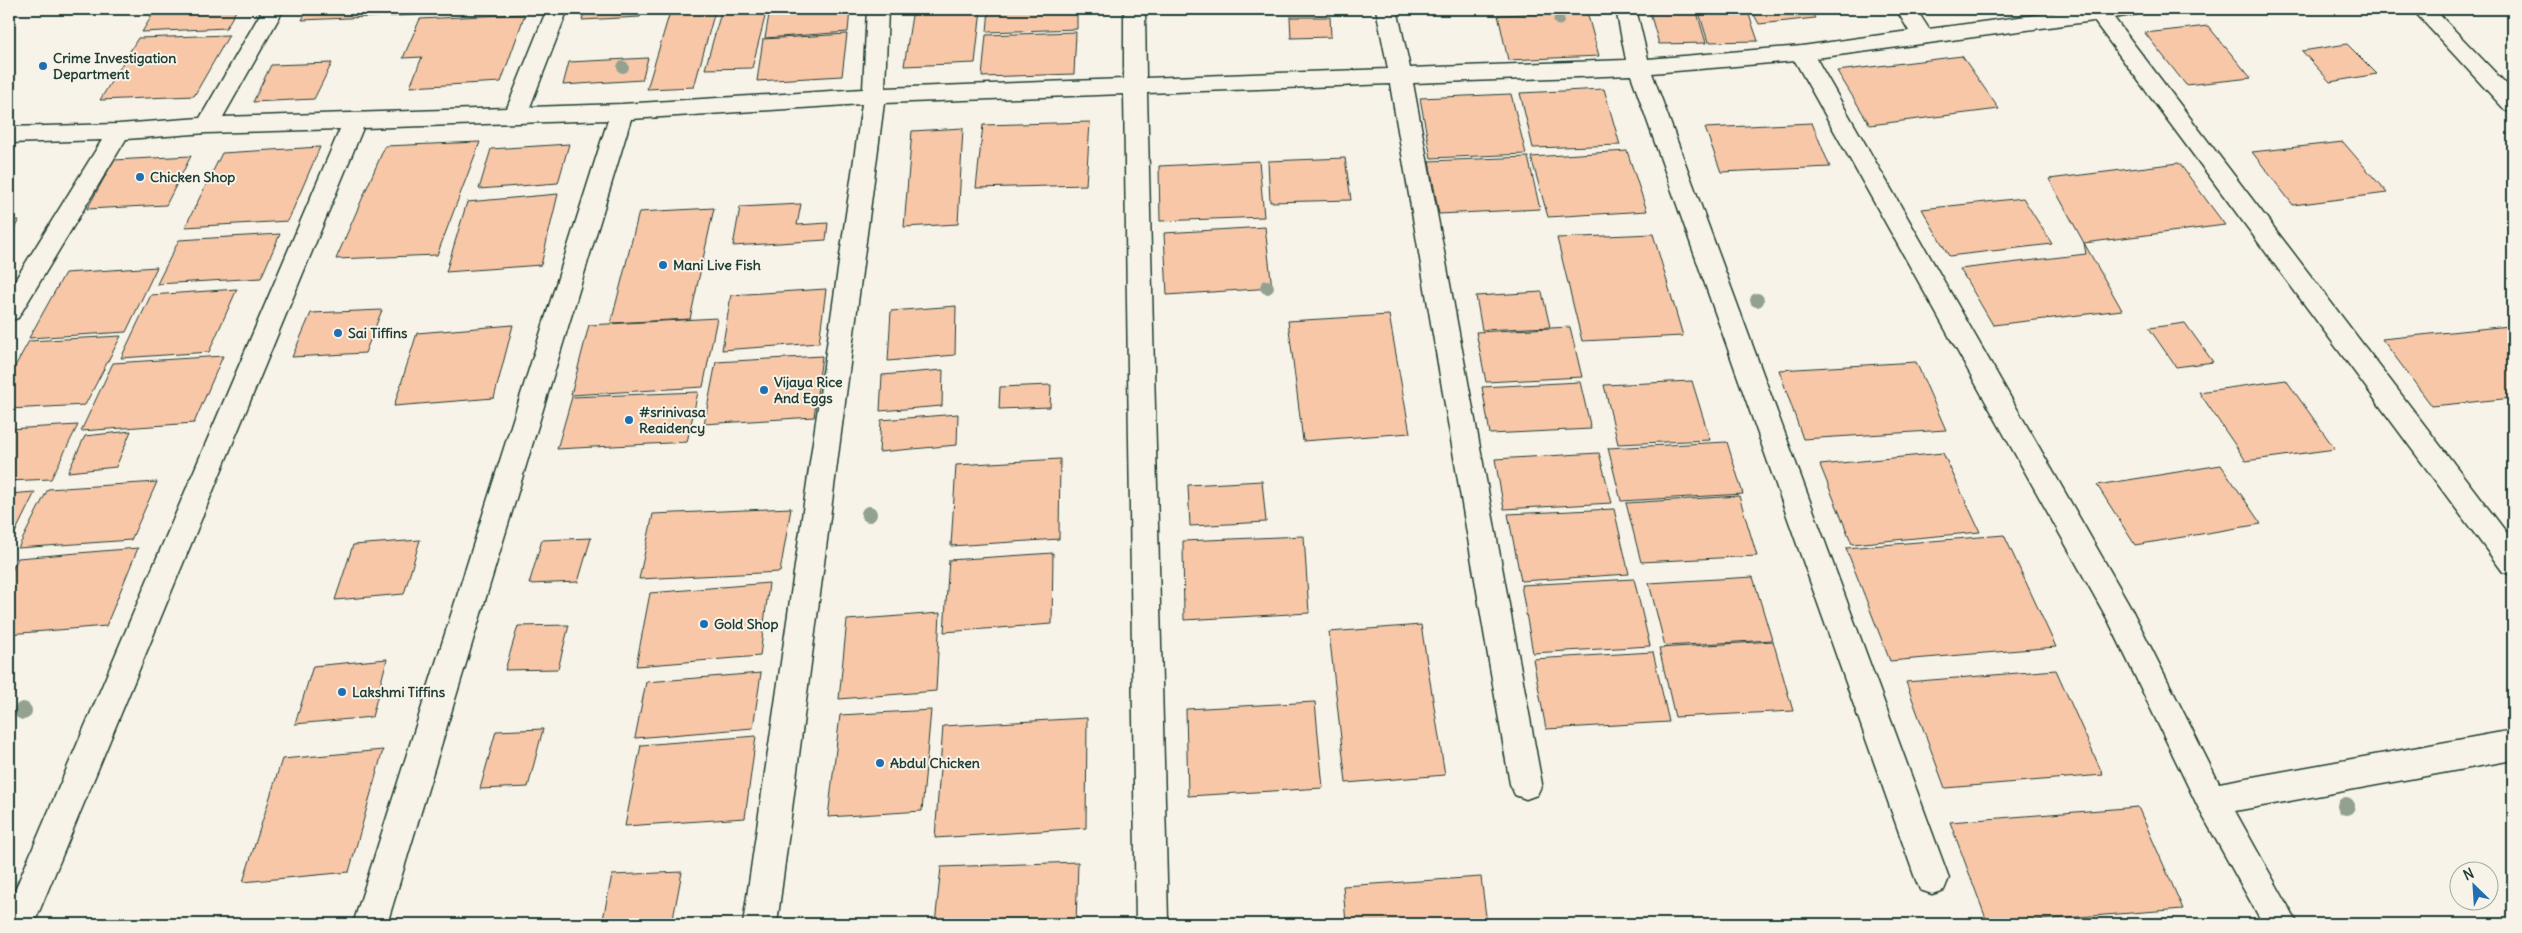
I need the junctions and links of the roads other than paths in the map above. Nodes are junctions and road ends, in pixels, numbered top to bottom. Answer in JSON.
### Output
{"nodes":[{"id":1,"x":273,"y":9,"type":"edge"},
{"id":2,"x":557,"y":9,"type":"edge"},
{"id":3,"x":877,"y":9,"type":"edge"},
{"id":4,"x":1134,"y":9,"type":"edge"},
{"id":5,"x":1386,"y":9,"type":"edge"},
{"id":6,"x":1626,"y":9,"type":"edge"},
{"id":7,"x":1906,"y":9,"type":"edge"},
{"id":8,"x":2129,"y":9,"type":"edge"},
{"id":9,"x":2422,"y":9,"type":"edge"},
{"id":10,"x":2098,"y":11,"type":"edge"},
{"id":11,"x":1923,"y":36,"type":"junction"},
{"id":12,"x":1802,"y":52,"type":"junction"},
{"id":13,"x":1639,"y":66,"type":"junction"},
{"id":14,"x":1400,"y":74,"type":"junction"},
{"id":15,"x":1136,"y":85,"type":"junction"},
{"id":16,"x":874,"y":96,"type":"junction"},
{"id":17,"x":2513,"y":105,"type":"edge"},
{"id":18,"x":622,"y":112,"type":"junction"},
{"id":19,"x":515,"y":116,"type":"junction"},
{"id":20,"x":354,"y":122,"type":"junction"},
{"id":21,"x":207,"y":125,"type":"junction"},
{"id":22,"x":120,"y":132,"type":"junction"},
{"id":23,"x":9,"y":135,"type":"edge"},
{"id":24,"x":9,"y":311,"type":"edge"},
{"id":25,"x":2513,"y":563,"type":"edge"},
{"id":26,"x":2513,"y":745,"type":"edge"},
{"id":27,"x":1526,"y":784,"type":"dead end"},
{"id":28,"x":2211,"y":800,"type":"junction"},
{"id":29,"x":1932,"y":878,"type":"dead end"},
{"id":30,"x":1151,"y":920,"type":"dead end"},
{"id":31,"x":17,"y":924,"type":"edge"},
{"id":32,"x":370,"y":924,"type":"edge"},
{"id":33,"x":760,"y":924,"type":"edge"},
{"id":34,"x":2281,"y":924,"type":"edge"}],
"edges":[{"from":1,"to":21,"type":"street"},
{"from":2,"to":19,"type":"street"},
{"from":3,"to":16,"type":"street"},
{"from":4,"to":15,"type":"street"},
{"from":5,"to":14,"type":"street"},
{"from":6,"to":13,"type":"street"},
{"from":7,"to":11,"type":"street"},
{"from":8,"to":10,"type":"street"},
{"from":9,"to":17,"type":"street"},
{"from":10,"to":11,"type":"street"},
{"from":10,"to":25,"type":"street"},
{"from":11,"to":12,"type":"street"},
{"from":12,"to":13,"type":"street"},
{"from":12,"to":28,"type":"street"},
{"from":13,"to":14,"type":"street"},
{"from":13,"to":29,"type":"street"},
{"from":14,"to":15,"type":"street"},
{"from":14,"to":27,"type":"street"},
{"from":15,"to":16,"type":"street"},
{"from":15,"to":30,"type":"street"},
{"from":16,"to":18,"type":"street"},
{"from":16,"to":33,"type":"street"},
{"from":18,"to":19,"type":"street"},
{"from":18,"to":32,"type":"street"},
{"from":19,"to":20,"type":"street"},
{"from":20,"to":21,"type":"street"},
{"from":20,"to":31,"type":"street"},
{"from":21,"to":22,"type":"street"},
{"from":22,"to":23,"type":"street"},
{"from":22,"to":24,"type":"street"},
{"from":26,"to":28,"type":"street"},
{"from":28,"to":34,"type":"street"}]}
